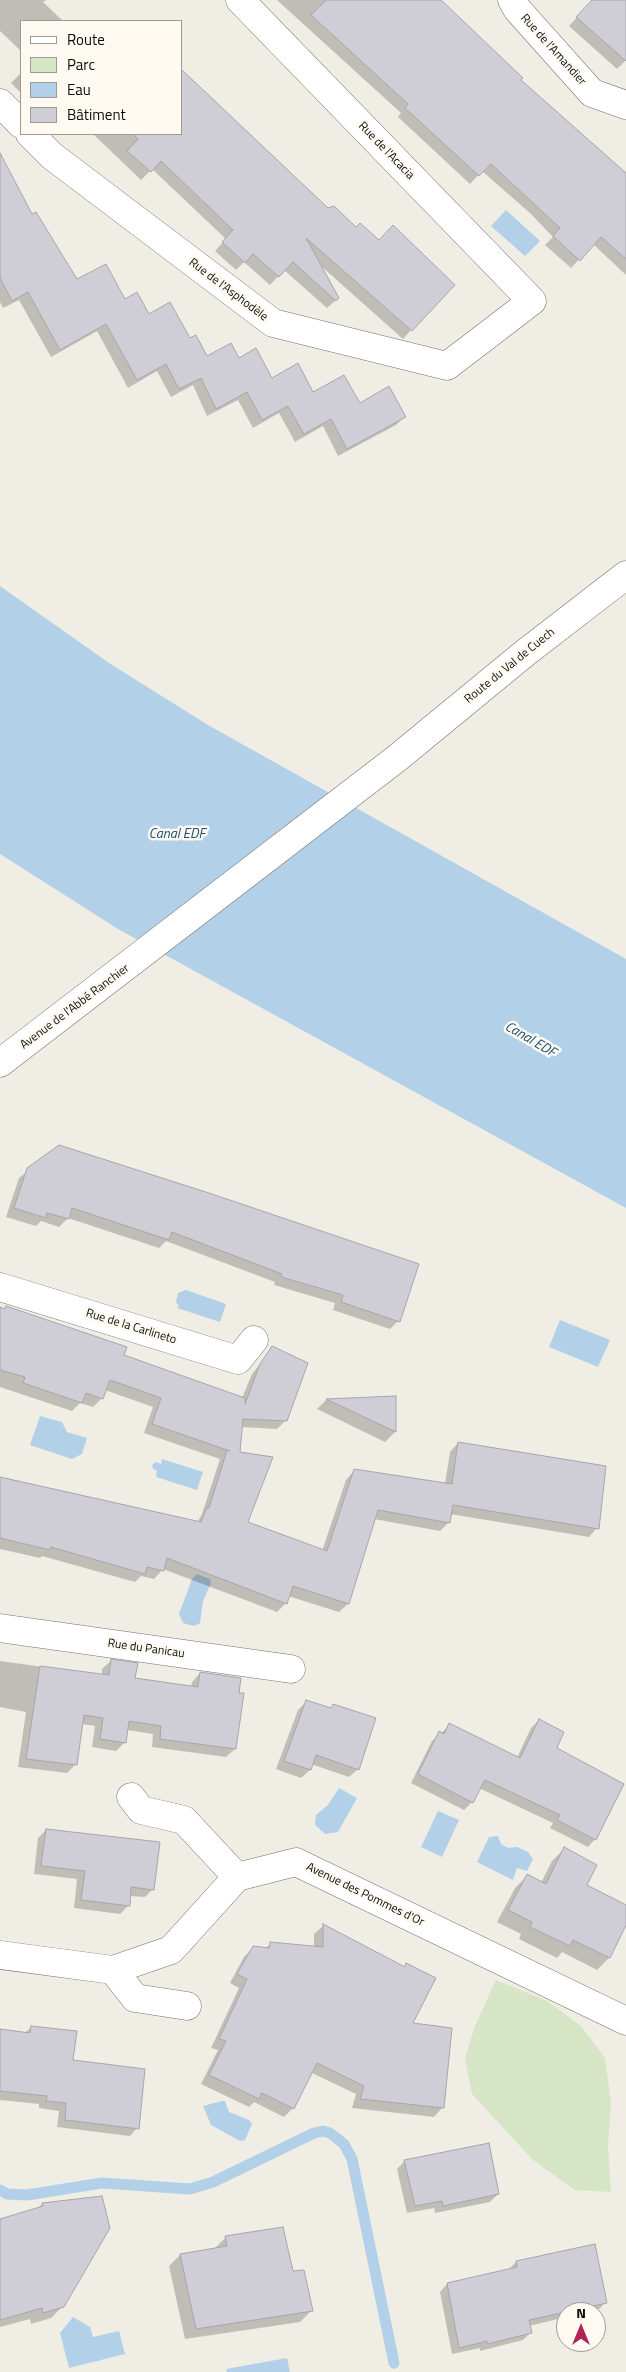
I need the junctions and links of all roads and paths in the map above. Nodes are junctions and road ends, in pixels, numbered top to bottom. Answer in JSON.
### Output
{"nodes":[{"id":1,"x":240,"y":0,"type":"edge"},
{"id":2,"x":520,"y":3,"type":"edge"},
{"id":3,"x":0,"y":103,"type":"edge"},
{"id":4,"x":626,"y":105,"type":"edge"},
{"id":5,"x":20,"y":123,"type":"edge"},
{"id":6,"x":31,"y":135,"type":"edge"},
{"id":7,"x":532,"y":301,"type":"joint"},
{"id":8,"x":626,"y":575,"type":"edge"},
{"id":9,"x":149,"y":950,"type":"joint"},
{"id":10,"x":0,"y":1064,"type":"edge"},
{"id":11,"x":0,"y":1287,"type":"edge"},
{"id":12,"x":254,"y":1340,"type":"dead end"},
{"id":13,"x":0,"y":1628,"type":"edge"},
{"id":14,"x":291,"y":1669,"type":"dead end"},
{"id":15,"x":131,"y":1797,"type":"dead end"},
{"id":16,"x":237,"y":1877,"type":"junction"},
{"id":17,"x":0,"y":1955,"type":"edge"},
{"id":18,"x":113,"y":1970,"type":"junction"},
{"id":19,"x":187,"y":2006,"type":"dead end"},
{"id":20,"x":626,"y":2021,"type":"edge"}],
"edges":[{"from":1,"to":7,"type":"street","name":"Rue de l'Acacia"},
{"from":2,"to":4,"type":"street","name":"Rue de l'Amandier"},
{"from":3,"to":5,"type":"street"},
{"from":6,"to":7,"type":"street","name":"Rue de l'Asphodèle"},
{"from":8,"to":9,"type":"street","name":"Route du Val de Cuech"},
{"from":9,"to":10,"type":"street","name":"Avenue de l'Abbé Ranchier"},
{"from":11,"to":12,"type":"street","name":"Rue de la Carlineto"},
{"from":13,"to":14,"type":"street","name":"Rue du Panicau"},
{"from":15,"to":16,"type":"street"},
{"from":16,"to":18,"type":"street"},
{"from":16,"to":20,"type":"street","name":"Avenue des Pommes d'Or"},
{"from":17,"to":18,"type":"street"},
{"from":18,"to":19,"type":"street"}]}
